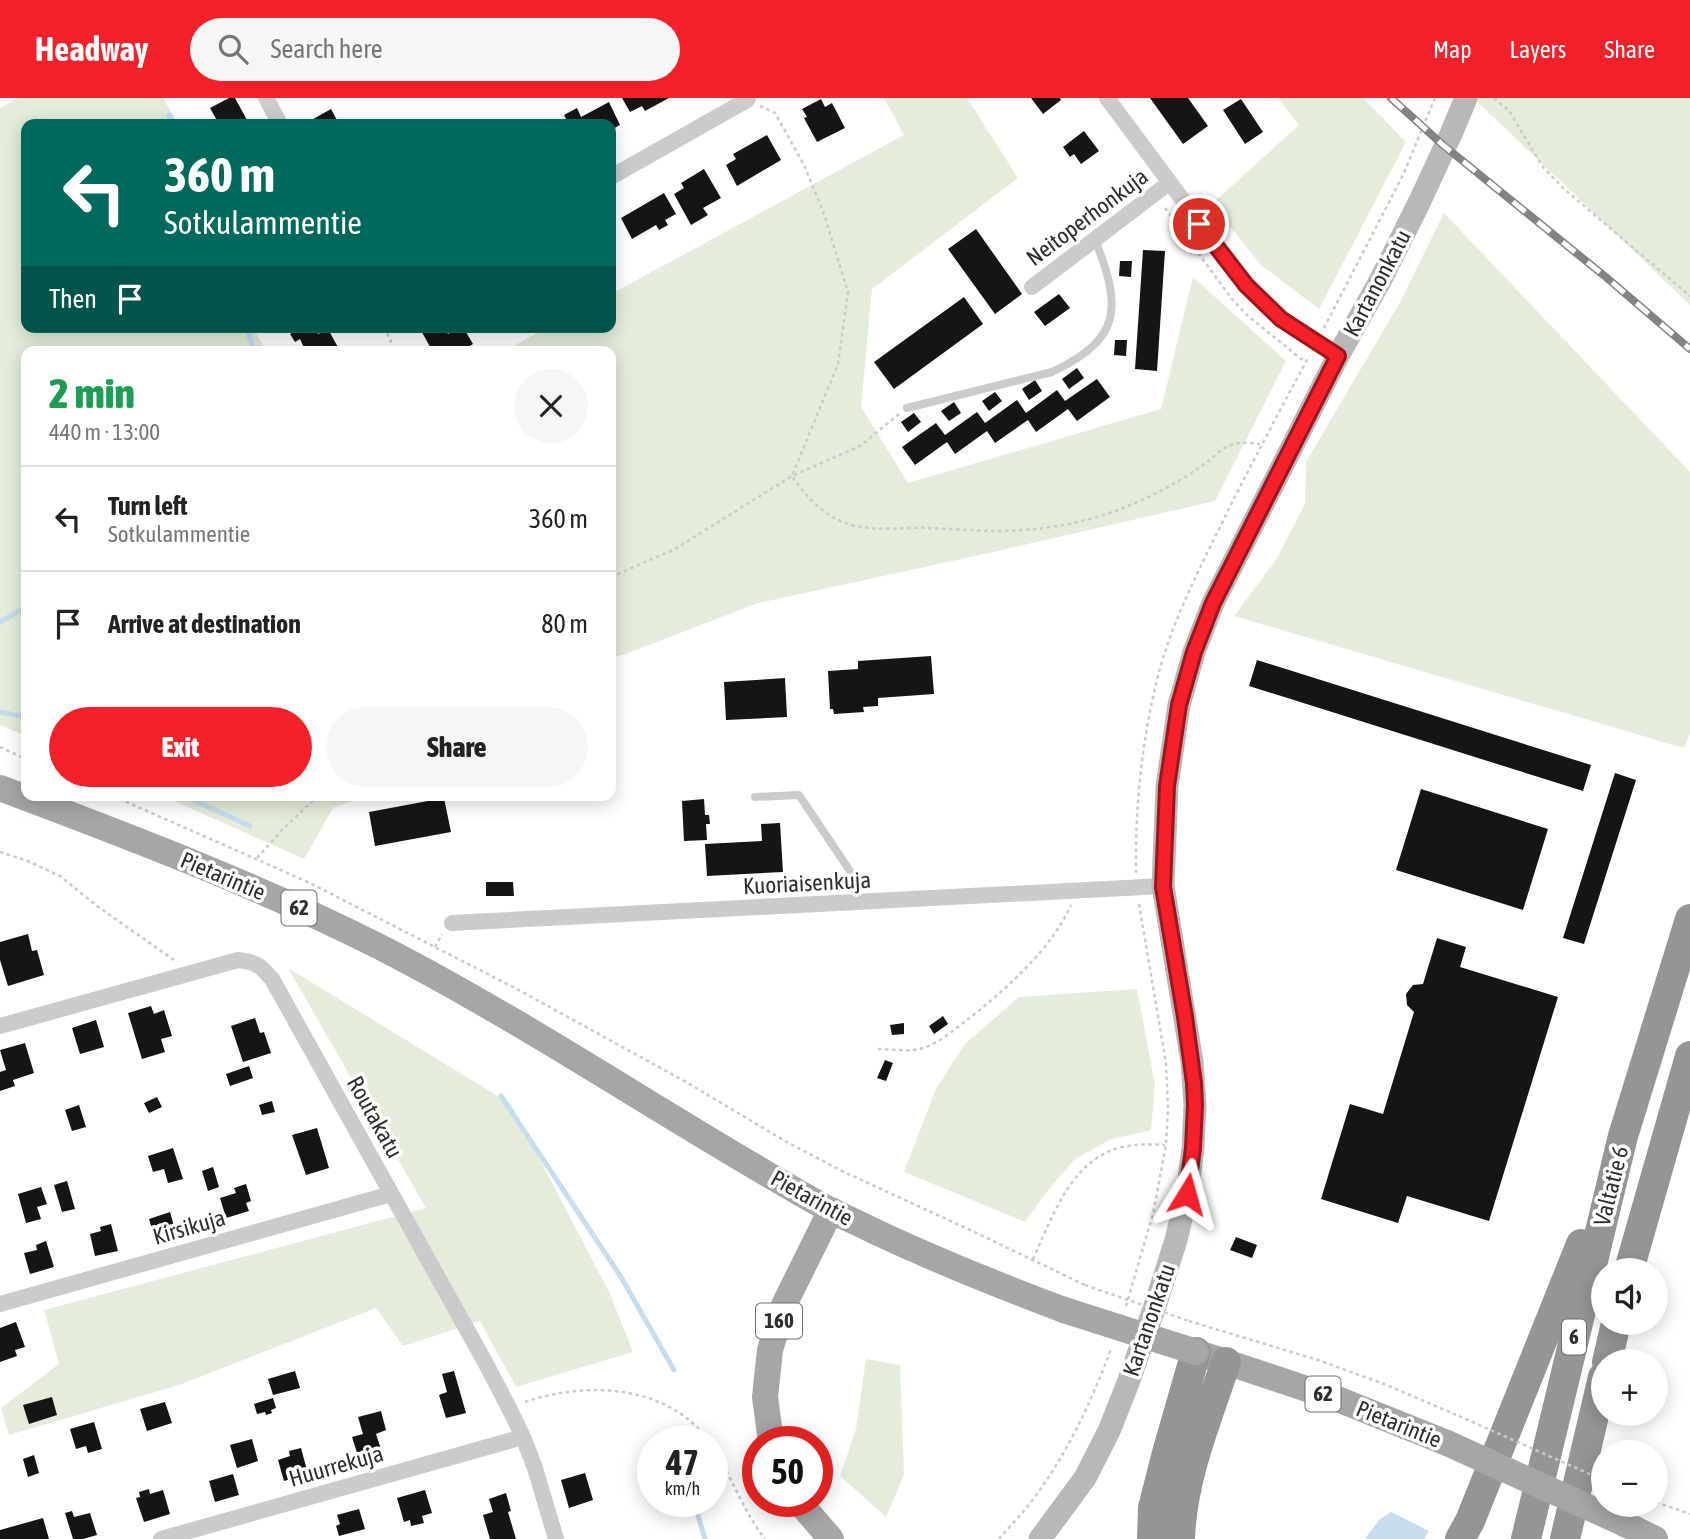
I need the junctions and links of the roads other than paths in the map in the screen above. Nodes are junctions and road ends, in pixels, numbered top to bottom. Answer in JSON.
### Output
{"nodes":[{"id":1,"x":266,"y":98,"type":"edge"},
{"id":2,"x":1107,"y":98,"type":"edge"},
{"id":3,"x":1466,"y":98,"type":"edge"},
{"id":4,"x":748,"y":99,"type":"edge"},
{"id":5,"x":277,"y":119,"type":"edge"},
{"id":6,"x":616,"y":174,"type":"edge"},
{"id":7,"x":1169,"y":183,"type":"junction"},
{"id":8,"x":1094,"y":240,"type":"junction"},
{"id":9,"x":1032,"y":287,"type":"dead end"},
{"id":10,"x":1338,"y":356,"type":"junction"},
{"id":11,"x":907,"y":408,"type":"road end"},
{"id":12,"x":0,"y":788,"type":"edge"},
{"id":13,"x":21,"y":796,"type":"edge"},
{"id":14,"x":755,"y":797,"type":"dead end"},
{"id":15,"x":34,"y":801,"type":"edge"},
{"id":16,"x":1163,"y":887,"type":"junction"},
{"id":17,"x":860,"y":903,"type":"junction"},
{"id":18,"x":1690,"y":919,"type":"edge"},
{"id":19,"x":452,"y":923,"type":"dead end"},
{"id":20,"x":0,"y":1027,"type":"edge"},
{"id":21,"x":1690,"y":1056,"type":"edge"},
{"id":22,"x":1623,"y":1136,"type":"junction"},
{"id":23,"x":391,"y":1194,"type":"junction"},
{"id":24,"x":831,"y":1210,"type":"junction"},
{"id":25,"x":1632,"y":1258,"type":"edge"},
{"id":26,"x":0,"y":1304,"type":"edge"},
{"id":27,"x":1196,"y":1352,"type":"junction"},
{"id":28,"x":1226,"y":1362,"type":"junction"},
{"id":29,"x":769,"y":1426,"type":"edge"},
{"id":30,"x":1592,"y":1426,"type":"edge"},
{"id":31,"x":523,"y":1437,"type":"junction"},
{"id":32,"x":812,"y":1517,"type":"edge"},
{"id":33,"x":161,"y":1539,"type":"edge"},
{"id":34,"x":556,"y":1539,"type":"edge"},
{"id":35,"x":831,"y":1539,"type":"edge"},
{"id":36,"x":1040,"y":1539,"type":"edge"},
{"id":37,"x":1152,"y":1539,"type":"edge"},
{"id":38,"x":1180,"y":1539,"type":"edge"},
{"id":39,"x":1460,"y":1539,"type":"edge"},
{"id":40,"x":1526,"y":1539,"type":"edge"},
{"id":41,"x":1565,"y":1539,"type":"edge"},
{"id":42,"x":1656,"y":1539,"type":"edge"}],
"edges":[{"from":1,"to":5,"type":"street"},
{"from":2,"to":7,"type":"street"},
{"from":3,"to":10,"type":"main road","name":"Kartanonkatu"},
{"from":4,"to":6,"type":"street"},
{"from":7,"to":8,"type":"street","name":"Neitoperhonkuja"},
{"from":7,"to":10,"type":"street"},
{"from":8,"to":9,"type":"street","name":"Neitoperhonkuja"},
{"from":8,"to":11,"type":"lane"},
{"from":10,"to":16,"type":"main road","name":"Kartanonkatu"},
{"from":12,"to":13,"type":"main road","name":"Pietarintie","number":"62"},
{"from":14,"to":17,"type":"lane"},
{"from":15,"to":24,"type":"main road","name":"Pietarintie","number":"62"},
{"from":16,"to":17,"type":"street","name":"Kuoriaisenkuja"},
{"from":16,"to":36,"type":"main road","name":"Kartanonkatu"},
{"from":17,"to":19,"type":"street","name":"Kuoriaisenkuja"},
{"from":18,"to":22,"type":"highway","name":"Valtatie 6","number":"6"},
{"from":20,"to":23,"type":"street","name":"Routakatu"},
{"from":21,"to":25,"type":"highway","name":"Valtatie 6"},
{"from":22,"to":39,"type":"highway"},
{"from":22,"to":40,"type":"highway","name":"Valtatie 6","number":"6"},
{"from":23,"to":26,"type":"street","name":"Kirsikuja"},
{"from":23,"to":31,"type":"street","name":"Routakatu"},
{"from":24,"to":27,"type":"main road","name":"Pietarintie","number":"62","bridge":true},
{"from":24,"to":29,"type":"main road","number":"160"},
{"from":27,"to":28,"type":"main road","name":"Pietarintie","number":"62"},
{"from":27,"to":37,"type":"highway"},
{"from":28,"to":38,"type":"highway"},
{"from":28,"to":42,"type":"main road","name":"Pietarintie","number":"62","bridge":true},
{"from":30,"to":41,"type":"highway","number":"6"},
{"from":31,"to":33,"type":"street","name":"Huurrekuja"},
{"from":31,"to":34,"type":"street","name":"Routakatu"},
{"from":32,"to":35,"type":"main road"}]}
